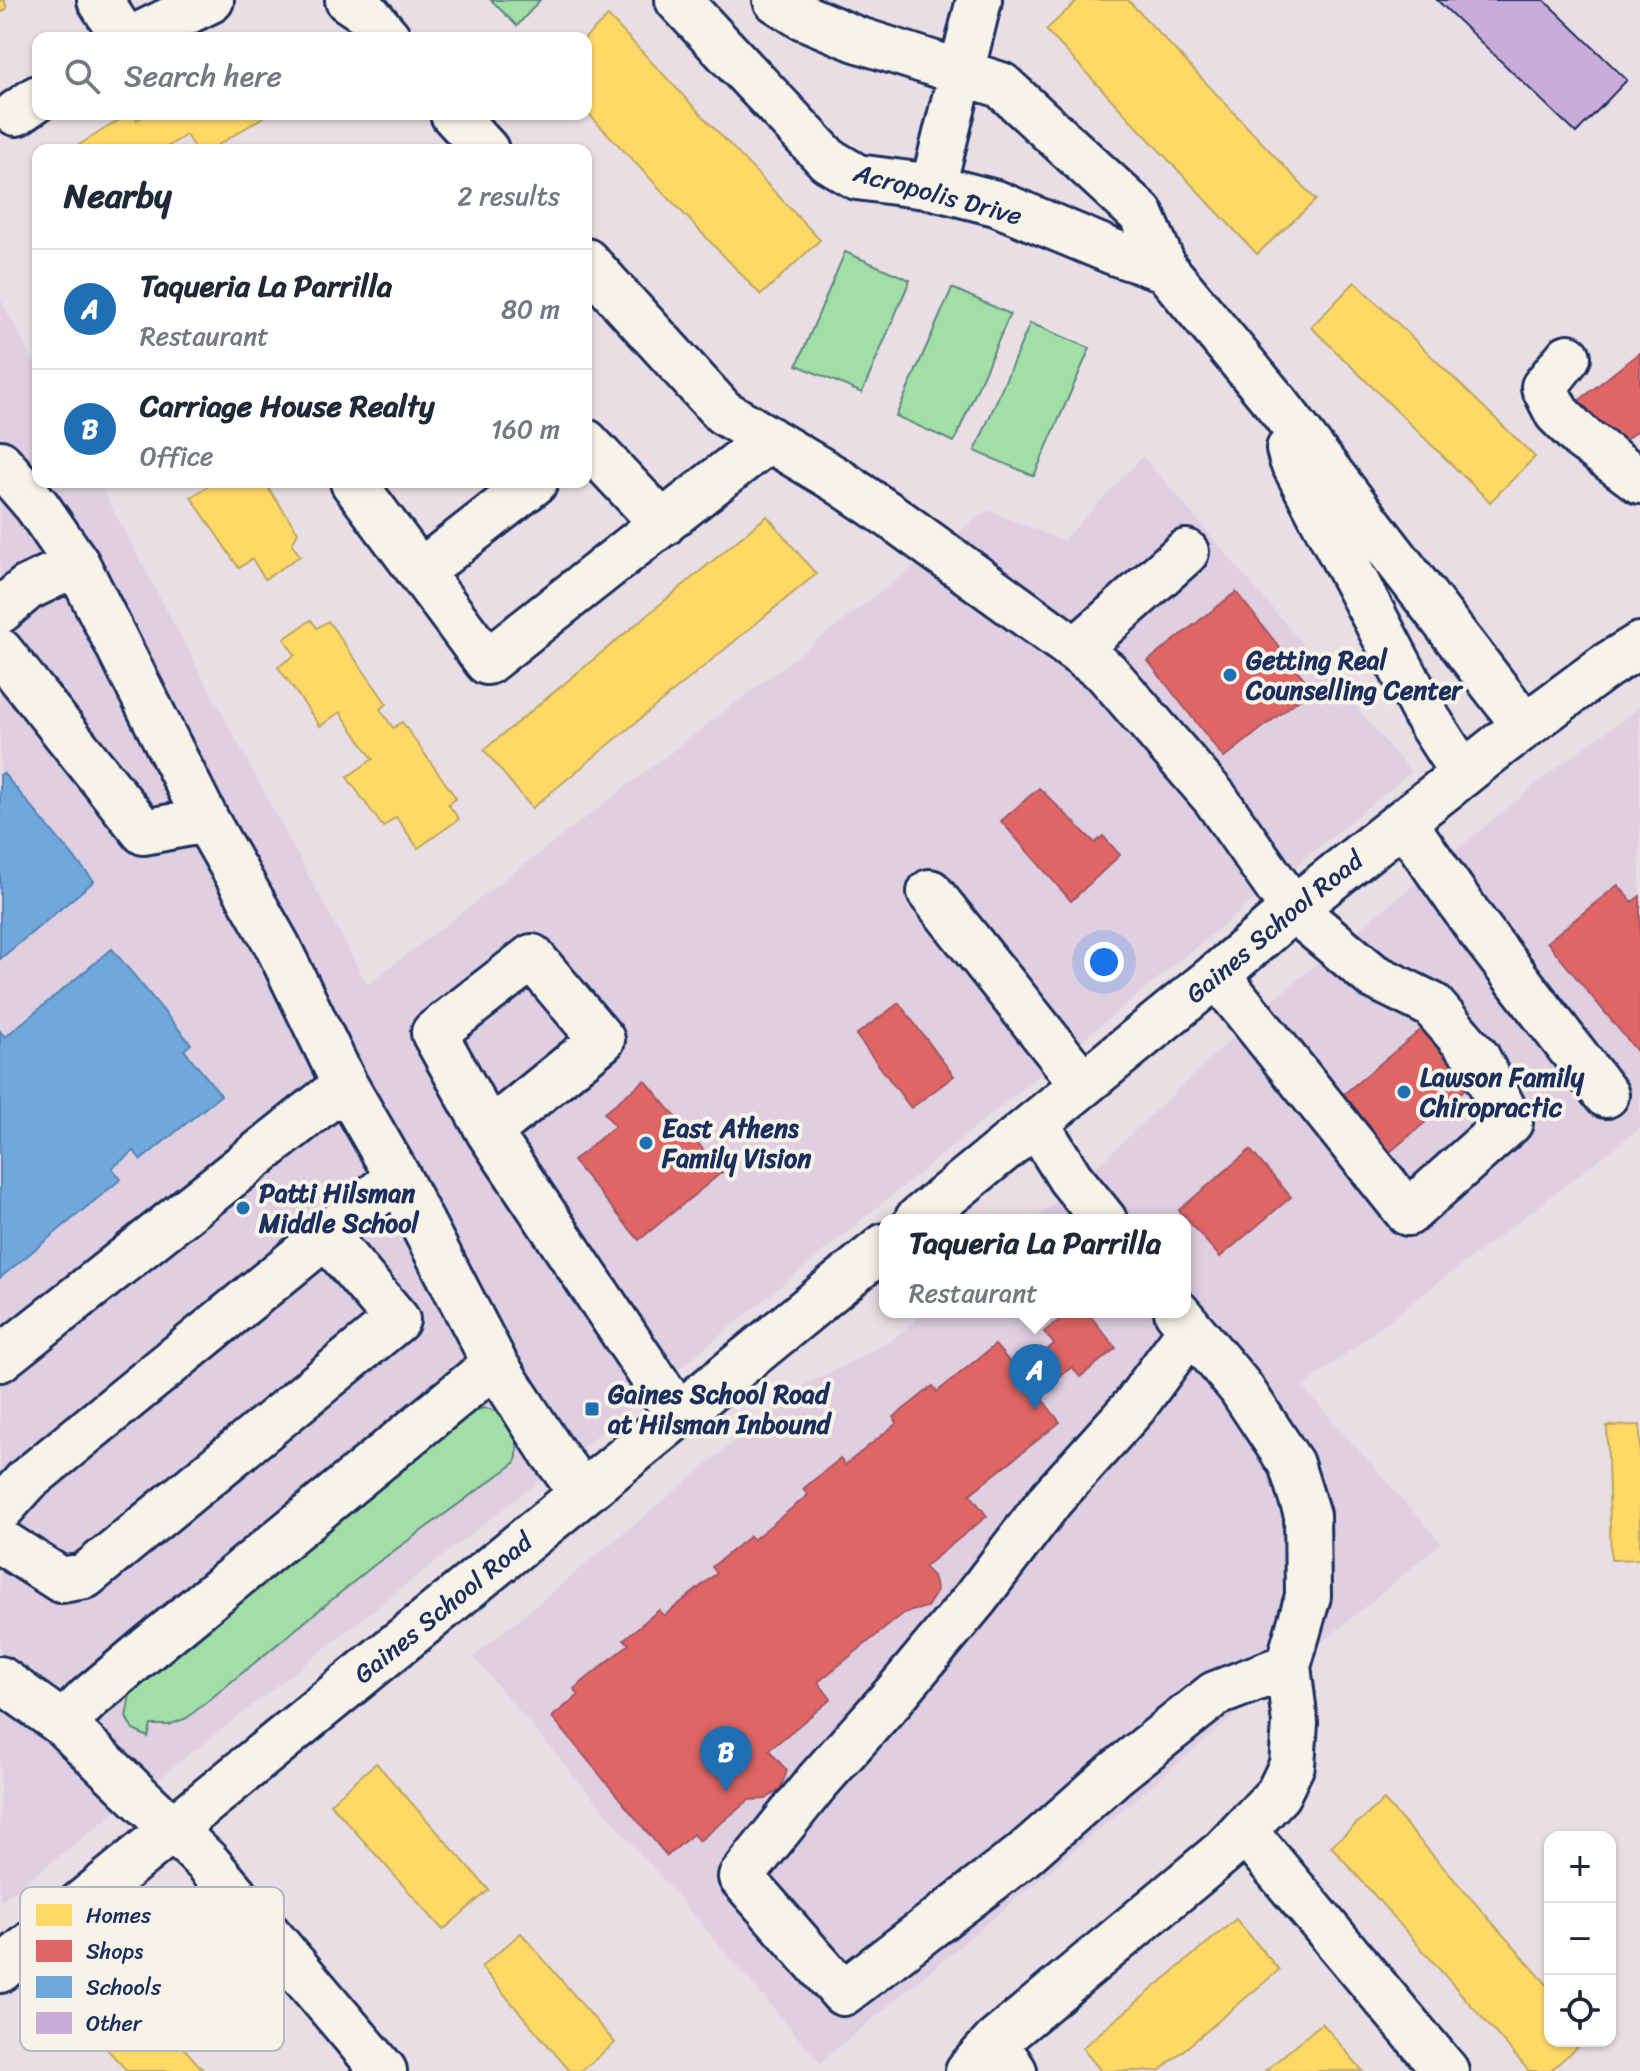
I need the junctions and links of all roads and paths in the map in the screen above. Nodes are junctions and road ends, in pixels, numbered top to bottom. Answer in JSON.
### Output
{"nodes":[{"id":1,"x":100,"y":0,"type":"edge"},
{"id":2,"x":211,"y":0,"type":"edge"},
{"id":3,"x":348,"y":0,"type":"edge"},
{"id":4,"x":678,"y":0,"type":"edge"},
{"id":5,"x":776,"y":0,"type":"edge"},
{"id":6,"x":979,"y":0,"type":"edge"},
{"id":7,"x":120,"y":32,"type":"edge"},
{"id":8,"x":145,"y":32,"type":"edge"},
{"id":9,"x":383,"y":32,"type":"edge"},
{"id":10,"x":961,"y":71,"type":"junction"},
{"id":11,"x":458,"y":120,"type":"edge"},
{"id":12,"x":480,"y":144,"type":"edge"},
{"id":13,"x":933,"y":187,"type":"junction"},
{"id":14,"x":592,"y":268,"type":"edge"},
{"id":15,"x":1165,"y":269,"type":"junction"},
{"id":16,"x":1568,"y":357,"type":"dead end"},
{"id":17,"x":1277,"y":404,"type":"junction"},
{"id":18,"x":769,"y":439,"type":"junction"},
{"id":19,"x":592,"y":448,"type":"edge"},
{"id":20,"x":0,"y":463,"type":"edge"},
{"id":21,"x":1640,"y":481,"type":"edge"},
{"id":22,"x":357,"y":488,"type":"edge"},
{"id":23,"x":527,"y":488,"type":"edge"},
{"id":24,"x":663,"y":524,"type":"junction"},
{"id":25,"x":1186,"y":552,"type":"dead end"},
{"id":26,"x":77,"y":564,"type":"junction"},
{"id":27,"x":420,"y":572,"type":"junction"},
{"id":28,"x":0,"y":611,"type":"edge"},
{"id":29,"x":1640,"y":645,"type":"edge"},
{"id":30,"x":1076,"y":650,"type":"junction"},
{"id":31,"x":0,"y":651,"type":"edge"},
{"id":32,"x":1525,"y":726,"type":"junction"},
{"id":33,"x":1463,"y":774,"type":"junction"},
{"id":34,"x":206,"y":820,"type":"junction"},
{"id":35,"x":1404,"y":822,"type":"junction"},
{"id":36,"x":930,"y":892,"type":"dead end"},
{"id":37,"x":1293,"y":909,"type":"junction"},
{"id":38,"x":1217,"y":975,"type":"junction"},
{"id":39,"x":1083,"y":1084,"type":"junction"},
{"id":40,"x":345,"y":1085,"type":"junction"},
{"id":41,"x":1606,"y":1095,"type":"dead end"},
{"id":42,"x":1036,"y":1123,"type":"junction"},
{"id":43,"x":489,"y":1132,"type":"dead end"},
{"id":44,"x":398,"y":1177,"type":"junction"},
{"id":45,"x":924,"y":1214,"type":"edge"},
{"id":46,"x":1099,"y":1214,"type":"edge"},
{"id":47,"x":326,"y":1236,"type":"junction"},
{"id":48,"x":879,"y":1251,"type":"edge"},
{"id":49,"x":1184,"y":1320,"type":"edge"},
{"id":50,"x":0,"y":1359,"type":"edge"},
{"id":51,"x":495,"y":1364,"type":"junction"},
{"id":52,"x":678,"y":1415,"type":"junction"},
{"id":53,"x":582,"y":1493,"type":"junction"},
{"id":54,"x":0,"y":1510,"type":"edge"},
{"id":55,"x":0,"y":1541,"type":"edge"},
{"id":56,"x":1288,"y":1666,"type":"junction"},
{"id":57,"x":0,"y":1679,"type":"edge"},
{"id":58,"x":63,"y":1724,"type":"junction"},
{"id":59,"x":173,"y":1827,"type":"junction"},
{"id":60,"x":1244,"y":1830,"type":"junction"},
{"id":61,"x":100,"y":1887,"type":"edge"},
{"id":62,"x":228,"y":1887,"type":"edge"},
{"id":63,"x":20,"y":1953,"type":"edge"},
{"id":64,"x":284,"y":1953,"type":"edge"},
{"id":65,"x":0,"y":1970,"type":"edge"},
{"id":66,"x":992,"y":2061,"type":"edge"},
{"id":67,"x":384,"y":2071,"type":"edge"},
{"id":68,"x":1446,"y":2071,"type":"edge"}],
"edges":[{"from":1,"to":7,"type":"main road"},
{"from":2,"to":8,"type":"main road"},
{"from":3,"to":9,"type":"main road"},
{"from":4,"to":13,"type":"main road","name":"Acropolis Drive"},
{"from":5,"to":10,"type":"main road"},
{"from":6,"to":10,"type":"main road"},
{"from":10,"to":13,"type":"main road"},
{"from":10,"to":15,"type":"main road"},
{"from":11,"to":12,"type":"main road"},
{"from":13,"to":15,"type":"main road","name":"Acropolis Drive"},
{"from":14,"to":18,"type":"main road"},
{"from":15,"to":17,"type":"main road"},
{"from":16,"to":21,"type":"main road"},
{"from":17,"to":32,"type":"main road"},
{"from":17,"to":33,"type":"main road"},
{"from":18,"to":24,"type":"main road"},
{"from":18,"to":30,"type":"main road"},
{"from":19,"to":24,"type":"main road"},
{"from":20,"to":26,"type":"main road"},
{"from":22,"to":27,"type":"main road"},
{"from":23,"to":27,"type":"main road"},
{"from":24,"to":27,"type":"main road"},
{"from":25,"to":30,"type":"main road"},
{"from":26,"to":28,"type":"main road"},
{"from":26,"to":34,"type":"main road"},
{"from":29,"to":32,"type":"main road","name":"Gaines School Road"},
{"from":30,"to":37,"type":"main road"},
{"from":31,"to":34,"type":"main road"},
{"from":32,"to":33,"type":"main road","name":"Gaines School Road"},
{"from":33,"to":35,"type":"main road","name":"Gaines School Road"},
{"from":34,"to":40,"type":"main road"},
{"from":35,"to":37,"type":"main road","name":"Gaines School Road"},
{"from":35,"to":41,"type":"main road"},
{"from":36,"to":39,"type":"main road"},
{"from":37,"to":38,"type":"main road","name":"Gaines School Road"},
{"from":37,"to":38,"type":"main road"},
{"from":38,"to":39,"type":"main road","name":"Gaines School Road"},
{"from":39,"to":42,"type":"main road","name":"Gaines School Road"},
{"from":40,"to":44,"type":"main road"},
{"from":40,"to":50,"type":"main road"},
{"from":42,"to":45,"type":"main road","name":"Gaines School Road"},
{"from":42,"to":46,"type":"main road"},
{"from":43,"to":52,"type":"main road"},
{"from":44,"to":47,"type":"main road"},
{"from":44,"to":51,"type":"main road"},
{"from":47,"to":54,"type":"main road"},
{"from":47,"to":55,"type":"main road"},
{"from":48,"to":52,"type":"main road","name":"Gaines School Road"},
{"from":49,"to":56,"type":"main road"},
{"from":49,"to":56,"type":"main road"},
{"from":51,"to":53,"type":"main road"},
{"from":51,"to":58,"type":"main road"},
{"from":52,"to":53,"type":"main road","name":"Gaines School Road"},
{"from":53,"to":59,"type":"main road","name":"Gaines School Road"},
{"from":56,"to":60,"type":"main road"},
{"from":57,"to":58,"type":"main road"},
{"from":58,"to":59,"type":"main road"},
{"from":59,"to":61,"type":"main road","name":"Gaines School Road"},
{"from":59,"to":62,"type":"main road"},
{"from":60,"to":66,"type":"main road"},
{"from":60,"to":68,"type":"main road"},
{"from":63,"to":65,"type":"main road","name":"Gaines School Road"},
{"from":64,"to":67,"type":"main road"}]}
